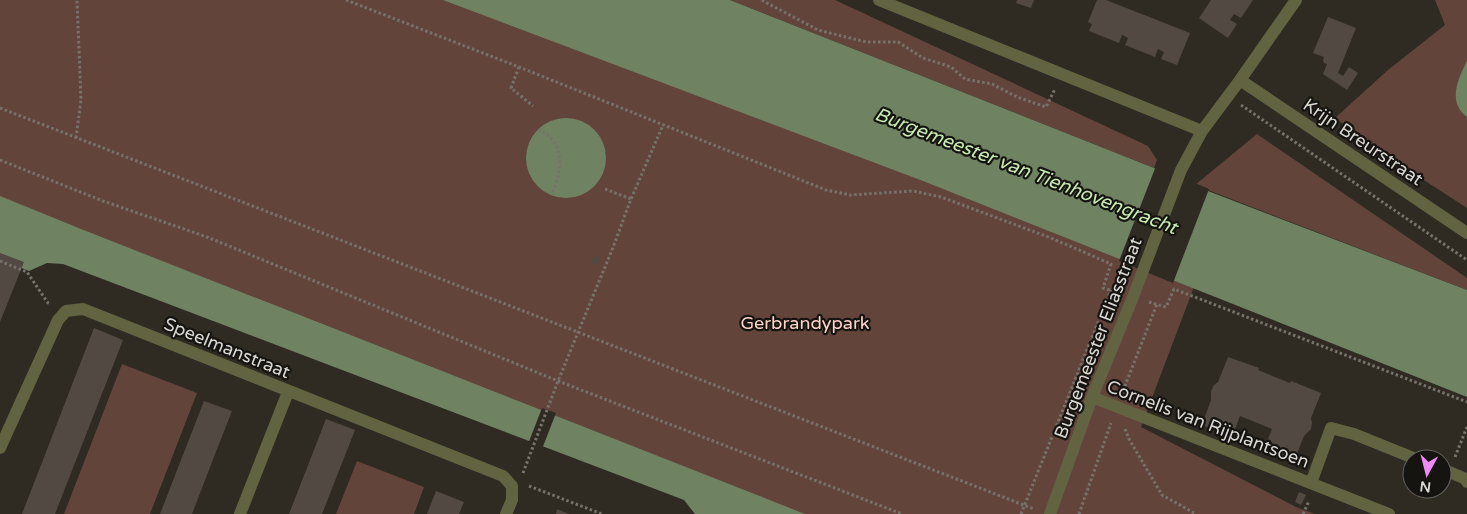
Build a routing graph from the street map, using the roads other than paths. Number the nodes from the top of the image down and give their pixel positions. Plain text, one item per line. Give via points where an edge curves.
1 (879, 0) edge
2 (1296, 0) edge
3 (1240, 80) junction
4 (1202, 131) junction
5 (1467, 233) edge
6 (288, 392) junction
7 (1092, 397) junction
8 (0, 448) edge
9 (1402, 453) edge
10 (1452, 473) edge
11 (1467, 482) edge
12 (1311, 483) junction
13 (1045, 513) edge
14 (240, 514) edge
15 (506, 514) edge
16 (1389, 514) edge

1 - 4 street
2 - 3 street, Burgemeester Eliasstraat
3 - 4 street, Burgemeester Eliasstraat
3 - 5 street, Krijn Breurstraat
4 - 7 street, Burgemeester Eliasstraat via 1181,170
6 - 8 street, Speelmanstraat via 83,309 62,316
6 - 14 street
6 - 15 street, Speelmanstraat via 503,476 512,486 512,500
7 - 12 street, Cornelis van Rijplantsoen
7 - 13 street, Burgemeester Eliasstraat
9 - 12 street, Cornelis van Rijplantsoen via 1331,428
10 - 11 street
12 - 16 street, Cornelis van Rijplantsoen

